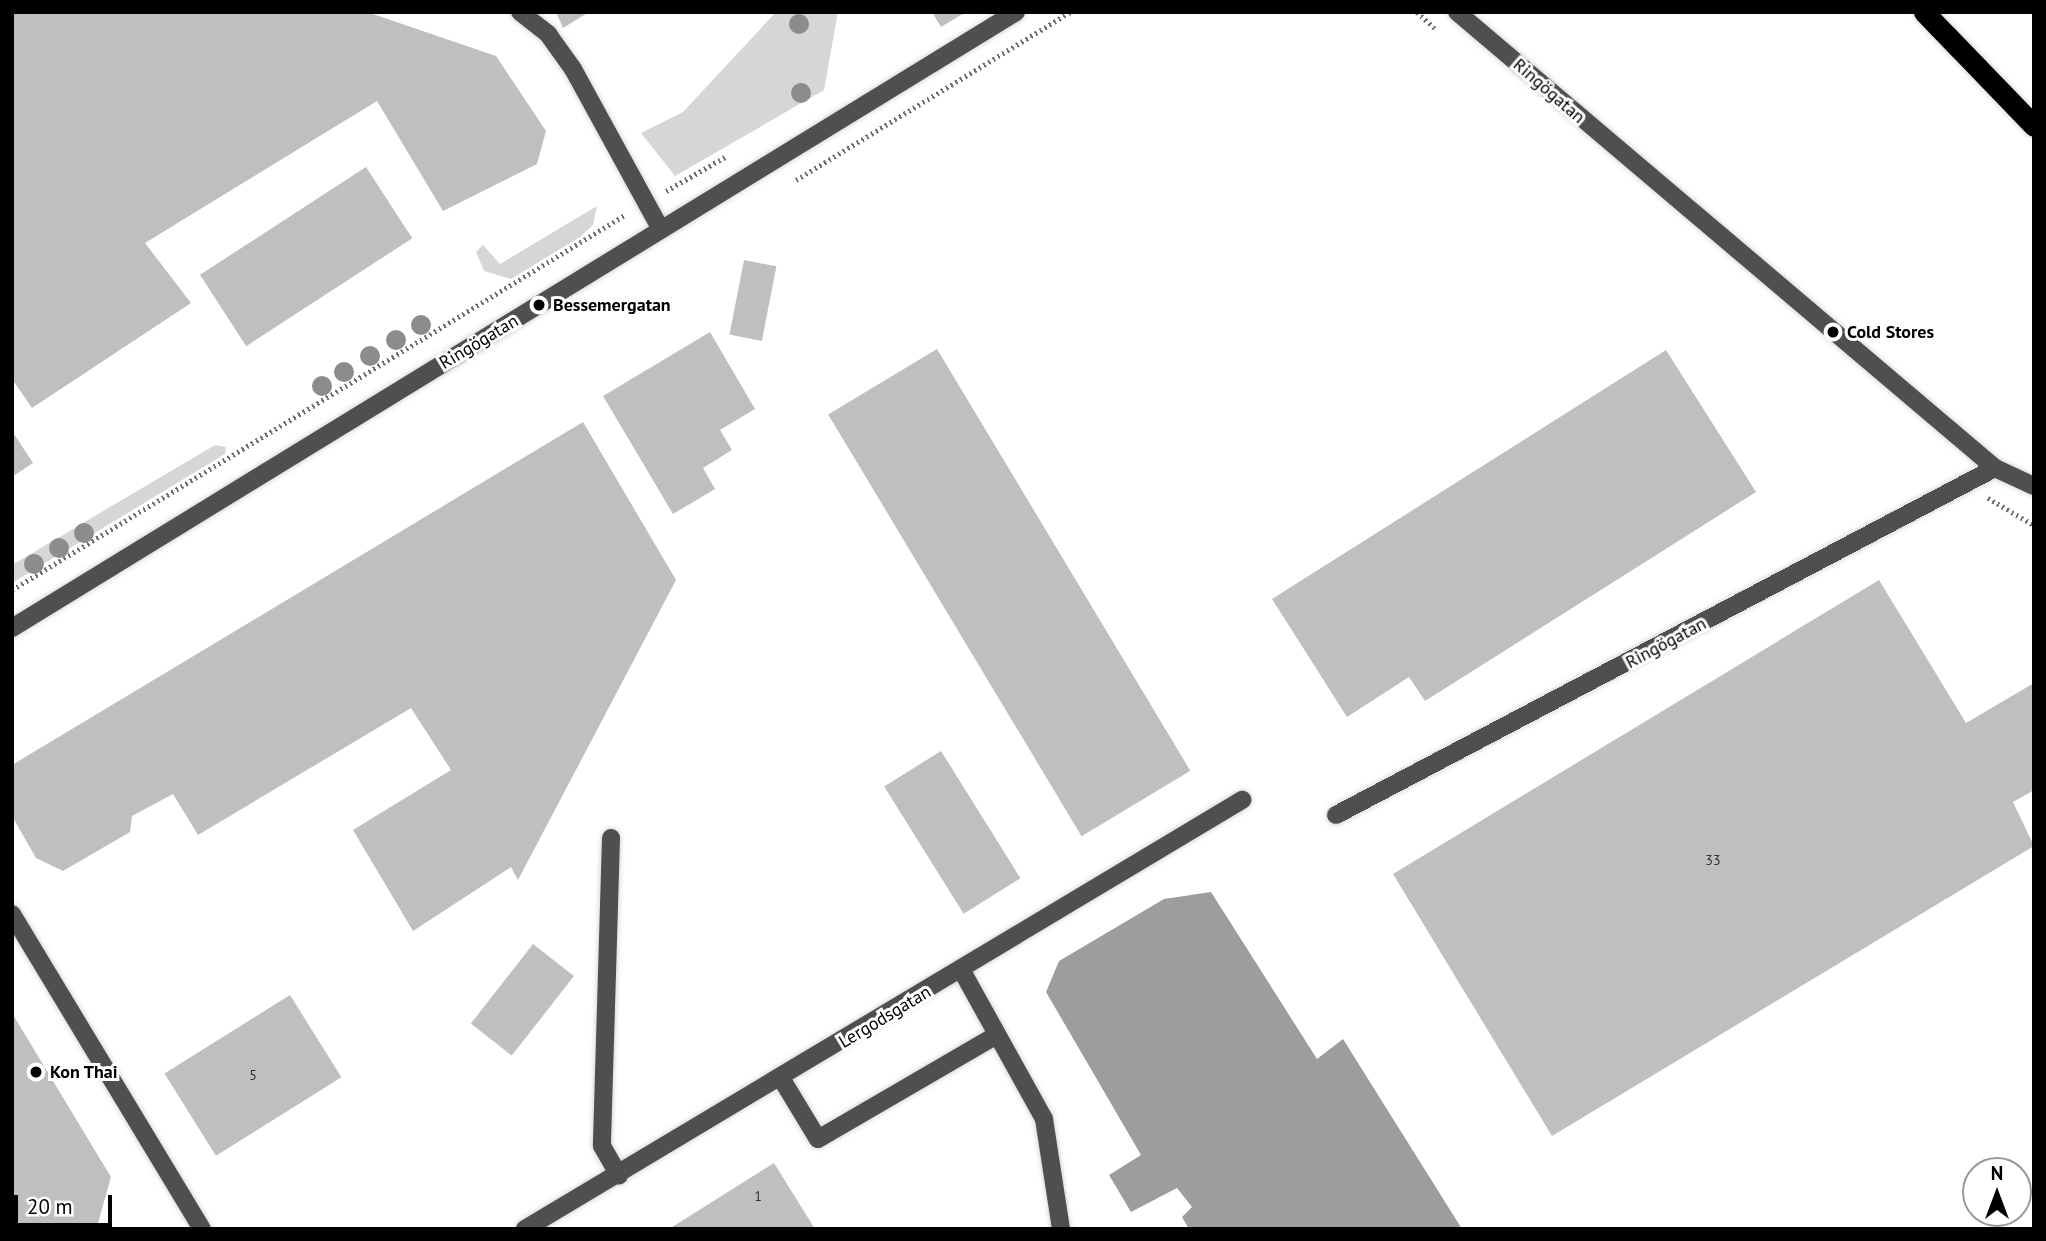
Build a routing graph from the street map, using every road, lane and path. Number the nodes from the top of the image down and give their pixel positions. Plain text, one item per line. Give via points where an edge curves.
1 (520, 12) edge
2 (1016, 12) edge
3 (1457, 12) edge
4 (1923, 12) edge
5 (2034, 126) edge
6 (728, 156) dead end
7 (645, 204) junction
8 (661, 230) junction
9 (1995, 468) junction
10 (2034, 486) edge
11 (12, 590) edge
12 (12, 628) edge
13 (1242, 800) dead end
14 (1336, 815) dead end
15 (611, 838) dead end
16 (12, 914) edge
17 (962, 971) junction
18 (997, 1035) junction
19 (781, 1078) junction
20 (619, 1175) junction
21 (202, 1229) edge
22 (525, 1229) edge
23 (1060, 1229) edge

1 - 7 street via 548,34 573,69
2 - 8 street, Ringögatan
3 - 9 street, Ringögatan
4 - 5 highway
6 - 7 path
7 - 8 street
7 - 11 path
8 - 12 street, Ringögatan
9 - 10 street, Ringögatan
9 - 14 street, Ringögatan
13 - 17 street, Lergodsgatan
15 - 20 street via 602,1146
16 - 21 street
17 - 18 street
17 - 19 street, Lergodsgatan
18 - 19 street via 818,1139
18 - 23 street via 1044,1119
19 - 20 street, Lergodsgatan
20 - 22 street, Lergodsgatan

